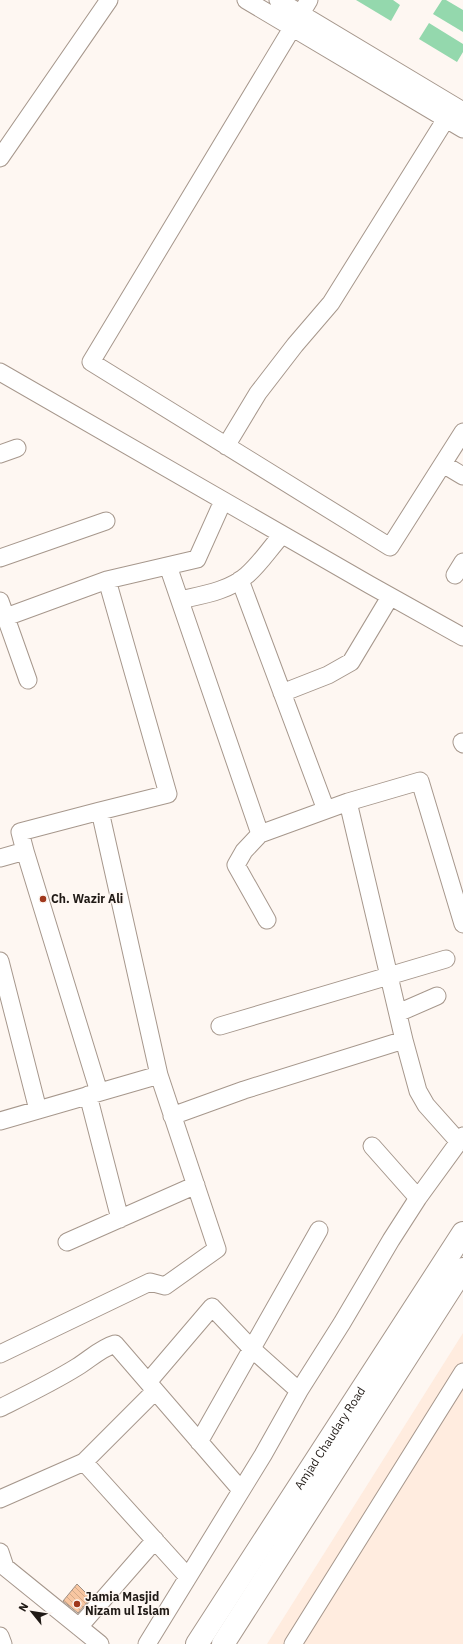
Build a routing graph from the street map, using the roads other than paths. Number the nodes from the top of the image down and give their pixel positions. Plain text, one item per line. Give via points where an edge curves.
1 (109, 0) edge
2 (246, 0) edge
3 (278, 0) edge
4 (301, 14) edge
5 (454, 112) edge
6 (463, 129) edge
7 (0, 158) edge
8 (0, 372) edge
9 (463, 432) edge
10 (226, 446) junction
11 (17, 448) dead end
12 (0, 454) edge
13 (443, 464) junction
14 (463, 476) edge
15 (223, 501) junction
16 (106, 521) dead end
17 (282, 535) junction
18 (0, 558) edge
19 (168, 566) junction
20 (107, 580) junction
21 (240, 580) junction
22 (390, 597) junction
23 (180, 600) junction
24 (0, 601) edge
25 (6, 617) junction
26 (463, 637) edge
27 (28, 680) dead end
28 (282, 694) junction
29 (348, 802) junction
30 (326, 810) junction
31 (100, 811) junction
32 (260, 834) junction
33 (25, 851) junction
34 (0, 858) edge
35 (267, 920) dead end
36 (463, 924) edge
37 (446, 960) dead end
38 (0, 962) edge
39 (389, 977) junction
40 (437, 996) dead end
41 (398, 1013) junction
42 (220, 1026) dead end
43 (404, 1040) junction
44 (159, 1075) junction
45 (94, 1094) junction
46 (38, 1110) junction
47 (172, 1116) junction
48 (0, 1121) edge
49 (461, 1139) edge
50 (372, 1146) dead end
51 (196, 1185) junction
52 (418, 1198) junction
53 (120, 1219) junction
54 (319, 1230) dead end
55 (463, 1233) edge
56 (67, 1242) dead end
57 (463, 1270) edge
58 (251, 1348) junction
59 (0, 1354) edge
60 (463, 1372) edge
61 (151, 1387) junction
62 (299, 1391) junction
63 (0, 1408) edge
64 (199, 1442) junction
65 (84, 1462) junction
66 (241, 1490) junction
67 (0, 1499) edge
68 (155, 1540) junction
69 (0, 1552) edge
70 (188, 1577) junction
71 (79, 1627) junction
72 (0, 1636) edge
73 (3, 1644) edge
74 (100, 1644) edge
75 (147, 1644) edge
76 (197, 1644) edge
77 (223, 1644) edge
78 (293, 1644) edge

1 - 7 street
2 - 4 street
3 - 4 street
4 - 5 street
4 - 10 street via 91,362
5 - 6 street
5 - 10 street via 331,303 258,393
8 - 15 street
9 - 13 street
10 - 13 street via 390,547
11 - 12 street
13 - 14 street
15 - 17 street
15 - 19 street via 197,559
16 - 18 street
17 - 21 street
17 - 22 street
19 - 20 street
19 - 23 street
20 - 25 street
20 - 31 street via 168,794
21 - 23 street via 211,593
21 - 28 street
22 - 26 street
22 - 28 street via 351,662 328,675
23 - 32 street
24 - 25 street
25 - 27 street
28 - 30 street
29 - 30 street
29 - 36 street via 420,780
29 - 39 street
30 - 32 street
31 - 33 street via 20,832
31 - 44 street
32 - 35 street via 244,851 236,865
33 - 34 street
33 - 45 street
37 - 39 street
38 - 46 street
39 - 41 street
39 - 42 street
40 - 41 street
41 - 43 street
43 - 47 street via 244,1090
43 - 49 street via 426,1106
44 - 45 street
44 - 47 street
45 - 46 street
45 - 53 street
46 - 48 street
47 - 51 street
49 - 52 street
50 - 52 street
51 - 53 street
51 - 59 street via 217,1249 165,1286 150,1282
52 - 62 street
53 - 56 street
54 - 58 street
55 - 76 main road, Amjad Chaudary Road
57 - 77 main road, Amjad Chaudary Road
58 - 61 street via 212,1306
58 - 62 street
58 - 64 street
60 - 78 street
61 - 63 street via 115,1344 107,1346 65,1373
61 - 64 street
61 - 65 street
62 - 66 street
64 - 66 street
65 - 67 street
65 - 68 street
66 - 70 street
68 - 70 street
68 - 71 street
69 - 71 street via 5,1567
70 - 75 street
71 - 74 street
72 - 73 street

